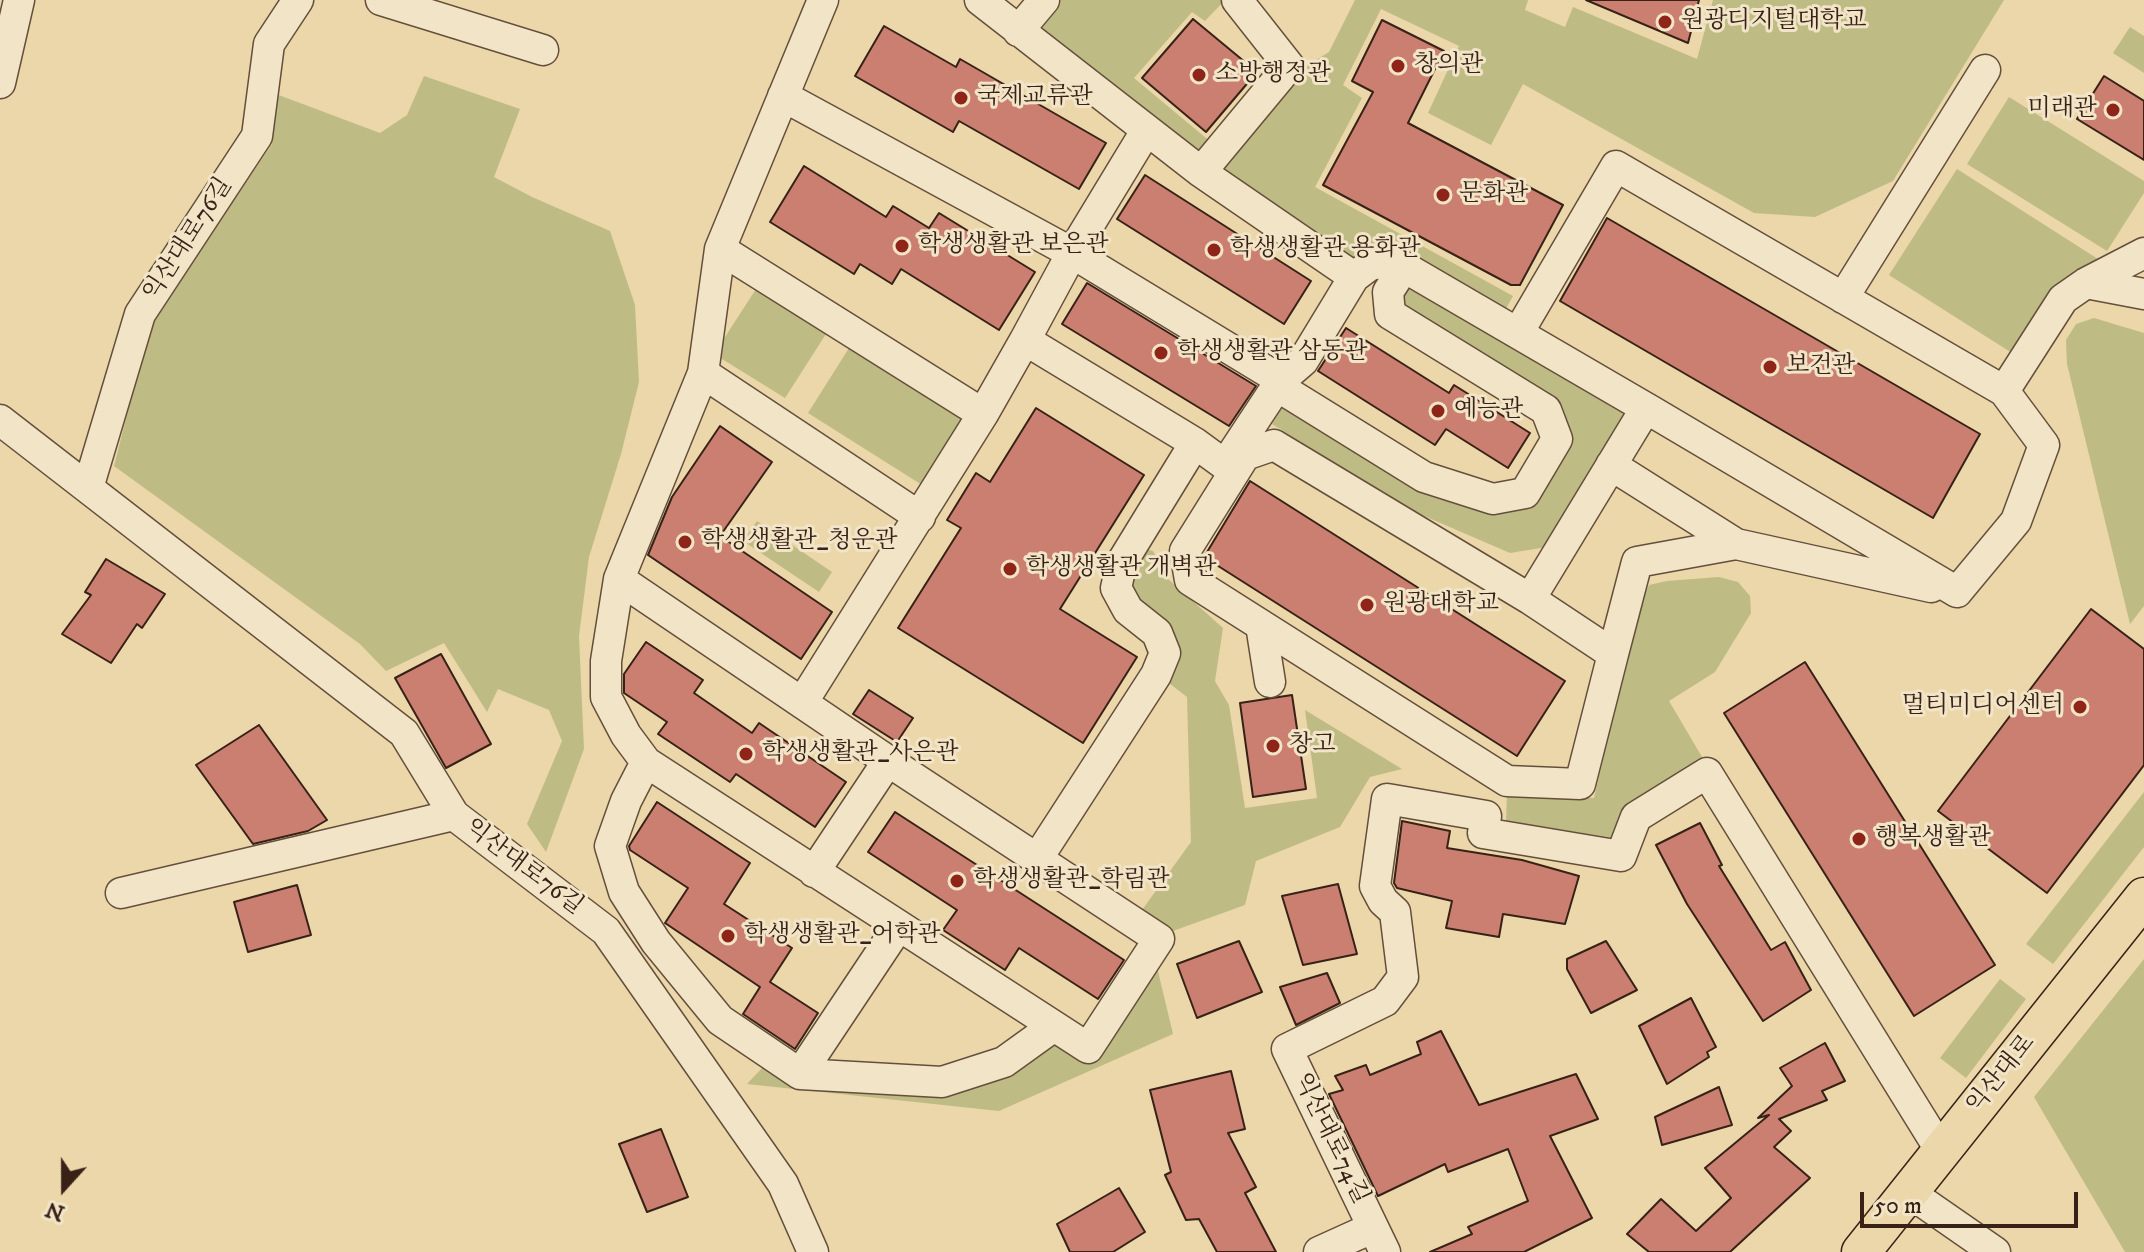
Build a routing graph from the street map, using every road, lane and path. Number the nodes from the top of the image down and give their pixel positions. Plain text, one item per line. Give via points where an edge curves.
1 (19, 0) edge
2 (298, 0) edge
3 (381, 0) edge
4 (823, 0) edge
5 (980, 0) edge
6 (1044, 0) edge
7 (1237, 0) edge
8 (1018, 31) junction
9 (543, 50) dead end
10 (1985, 70) dead end
11 (0, 83) edge
12 (783, 96) junction
13 (1146, 131) junction
14 (1201, 172) junction
15 (720, 249) junction
16 (1072, 253) junction
17 (2144, 253) edge
18 (1404, 267) junction
19 (1354, 277) junction
20 (2086, 283) junction
21 (2144, 294) edge
22 (1843, 298) junction
23 (1518, 333) junction
24 (1025, 340) junction
25 (703, 373) junction
26 (1279, 383) junction
27 (2004, 391) junction
28 (1646, 408) junction
29 (983, 414) junction
30 (0, 420) edge
31 (1195, 443) junction
32 (1611, 465) junction
33 (88, 488) junction
34 (920, 517) junction
35 (1736, 544) junction
36 (619, 579) junction
37 (1957, 592) junction
38 (1530, 599) junction
39 (1261, 625) junction
40 (1613, 654) junction
41 (1270, 682) dead end
42 (802, 703) junction
43 (888, 761) junction
44 (646, 762) junction
45 (454, 815) junction
46 (1037, 859) junction
47 (814, 872) junction
48 (121, 893) dead end
49 (2144, 897) edge
50 (898, 927) junction
51 (1054, 1026) junction
52 (800, 1074) junction
53 (1941, 1151) junction
54 (1907, 1191) junction
55 (1379, 1240) edge
56 (813, 1252) edge
57 (1319, 1252) edge
58 (1861, 1252) edge
59 (1995, 1252) edge

1 - 11 street
2 - 33 street, 익산대로76길 via 269,44 257,136 140,314
3 - 9 street
4 - 12 street
5 - 8 street
6 - 8 street
7 - 14 street via 1289,66
8 - 13 street
10 - 22 street
12 - 15 street
12 - 16 street
13 - 14 street
13 - 16 street
14 - 19 street
15 - 25 street
15 - 29 street
16 - 24 street
16 - 26 street
17 - 20 street
18 - 19 street via 1370,265
18 - 23 street
18 - 26 street via 1388,292 1390,314 1546,410 1557,439 1525,493 1493,499 1424,477
19 - 26 street via 1303,361
20 - 21 street
20 - 27 street via 2063,299
22 - 23 street via 1616,166
22 - 27 street
23 - 28 street
24 - 29 street
24 - 31 street
25 - 34 street
25 - 36 street
26 - 31 street via 1225,465
27 - 37 street via 2044,445 2016,521
28 - 32 street
28 - 37 street
29 - 34 street
30 - 33 street, 익산대로76길
31 - 46 street via 1122,562 1116,588 1128,610 1157,633 1165,653
32 - 35 street
32 - 38 street
33 - 45 street, 익산대로76길 via 404,733
34 - 42 street
35 - 37 street
35 - 40 street via 1637,562
36 - 42 street
36 - 44 street via 608,640 606,697
38 - 39 street via 1274,445 1245,455 1185,551 1190,580
38 - 40 street
39 - 40 street via 1507,781 1580,784
39 - 41 street
42 - 43 street
43 - 46 street
43 - 47 street
44 - 47 street
44 - 52 street via 610,846 624,892 656,942 720,1020
45 - 48 street
45 - 56 street, 익산대로76길 via 606,931 783,1184
46 - 51 street via 1159,939 1088,1048
47 - 50 street
49 - 53 main road, 익산대로
50 - 51 street
50 - 52 street
51 - 52 street via 1004,1062 942,1082
53 - 54 main road, 익산대로
53 - 55 street, 익산대로74길 via 1707,773 1636,817 1621,856 1483,833 1486,816 1387,799 1375,886 1395,912 1403,977 1385,1001 1287,1049
54 - 58 main road, 익산대로
54 - 59 street
55 - 57 street, 익산대로74길

